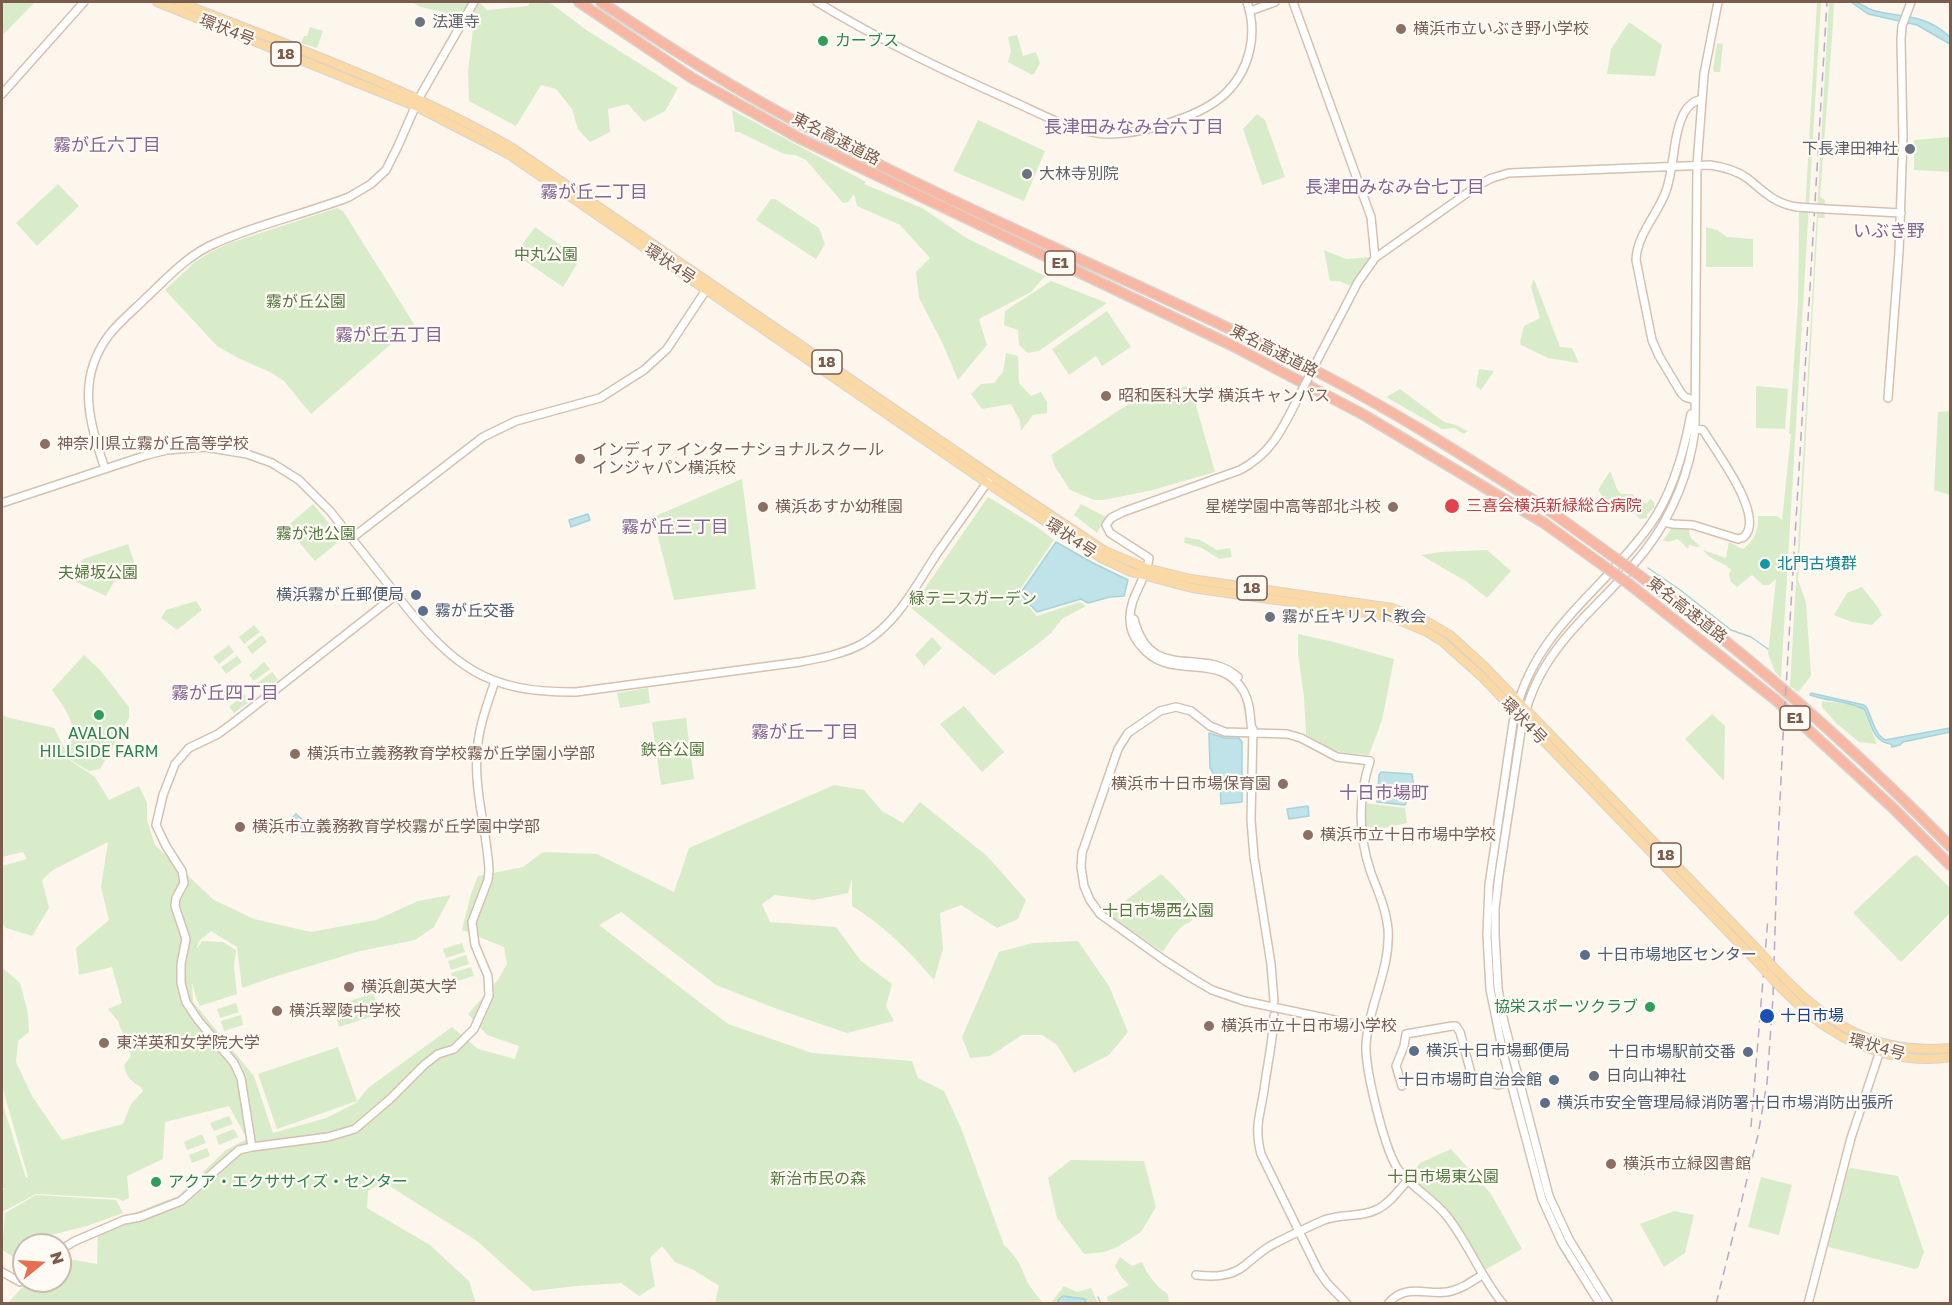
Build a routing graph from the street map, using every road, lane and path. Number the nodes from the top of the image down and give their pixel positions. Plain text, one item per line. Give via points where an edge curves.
1 (84, 2) edge
2 (157, 2) edge
3 (179, 2) edge
4 (474, 2) edge
5 (579, 2) edge
6 (601, 2) edge
7 (817, 2) edge
8 (1247, 2) edge
9 (1275, 2) edge
10 (1293, 2) edge
11 (1718, 2) edge
12 (1911, 2) edge
13 (1250, 11) junction
14 (2, 94) edge
15 (1702, 99) junction
16 (417, 102) junction
17 (1697, 165) junction
18 (1672, 167) junction
19 (1901, 213) junction
20 (1375, 258) junction
21 (709, 286) junction
22 (1888, 398) dead end
23 (1694, 400) junction
24 (1695, 429) junction
25 (105, 469) junction
26 (990, 479) junction
27 (2, 503) edge
28 (1664, 522) junction
29 (351, 538) junction
30 (1145, 572) junction
31 (396, 595) junction
32 (495, 681) junction
33 (1518, 701) junction
34 (1526, 709) junction
35 (1515, 712) junction
36 (1523, 720) junction
37 (1252, 733) junction
38 (1950, 846) edge
39 (1950, 865) edge
40 (1274, 1000) dead end
41 (1274, 1016) dead end
42 (1368, 1027) junction
43 (1880, 1042) junction
44 (1950, 1048) edge
45 (1880, 1051) junction
46 (1950, 1057) edge
47 (1510, 1081) junction
48 (1402, 1086) dead end
49 (1525, 1105) junction
50 (1517, 1107) junction
51 (252, 1147) junction
52 (1408, 1180) junction
53 (1299, 1232) junction
54 (72, 1243) edge
55 (1196, 1275) dead end
56 (1482, 1275) junction
57 (1347, 1304) edge
58 (1388, 1304) edge
59 (1503, 1304) edge
60 (1600, 1304) edge
61 (1609, 1304) edge
62 (1808, 1304) edge

1 - 14 street
2 - 16 main road, 環状4号 / 18
3 - 16 main road, 環状4号 / 18
4 - 16 street
5 - 39 highway, 東名高速道路 / E1, bridge via 692,78 770,123 1241,350 1373,421 1544,523 1629,584 1777,701
6 - 38 highway, 東名高速道路 / E1, bridge via 700,66 811,130 1301,363 1436,440 1550,512 1712,630 1892,788
7 - 13 street via 892,45 988,90 1072,127 1108,135 1154,127 1199,111 1222,97 1248,57 1252,35
8 - 13 street
9 - 13 street
10 - 20 street via 1371,217
11 - 15 street
12 - 19 street via 1902,26
15 - 17 street
15 - 18 street via 1694,101 1684,113
16 - 21 main road, 環状4号 / 18 via 508,154
16 - 25 street via 386,170 371,184 349,197 203,249 111,333 90,372 87,398
17 - 18 street
17 - 19 street, bridge via 1730,169 1776,202 1797,207
17 - 23 street
18 - 20 street via 1509,173 1492,178
18 - 23 street via 1665,194 1637,246 1636,260 1652,340 1681,393
19 - 22 street
20 - 30 street, bridge via 1358,282 1271,447 1240,470 1123,512 1108,522 1110,533 1149,558
21 - 26 main road, 環状4号 / 18
21 - 29 street via 667,349 645,370 600,398 516,421 483,437
23 - 24 street
23 - 33 street via 1682,455 1651,525 1553,634
24 - 28 street via 1688,466
24 - 28 street via 1703,430 1743,496 1750,527 1738,539 1693,525
25 - 27 street
25 - 29 street via 184,448 247,454 272,463 299,480
26 - 30 main road, 環状4号 / 18
26 - 32 street via 891,621 872,638 849,650 800,662 576,692 519,689
28 - 34 street via 1637,560 1552,653
29 - 31 street
30 - 33 main road, 環状4号 / 18 via 1406,613 1450,635
30 - 35 main road, 環状4号 / 18 via 1192,588 1372,612 1405,622 1456,652
30 - 37 street via 1132,605 1140,637 1152,651 1167,659 1217,665 1244,682 1254,709
31 - 32 street via 445,651
31 - 51 street via 233,723 189,748 170,775 158,817 156,825 182,871 184,883 175,906 186,939 181,964 186,1002 234,1063 241,1078
32 - 51 street via 481,725 477,755 489,870 472,922 472,934 488,976 489,996 474,1029 454,1049 438,1054 424,1065 355,1129 328,1137
33 - 34 main road, 環状4号 / 18
33 - 35 street
34 - 36 street
34 - 43 main road, 環状4号 / 18, bridge via 1812,1006 1854,1033
35 - 36 main road, 環状4号 / 18
35 - 47 street via 1490,874 1487,936 1492,1005
36 - 45 main road, 環状4号 / 18, bridge via 1778,985 1828,1029
36 - 49 street via 1499,875 1495,935 1502,1011
37 - 40 street via 1252,838
37 - 42 street via 1296,736 1337,758 1370,761 1360,815 1362,836 1382,900 1388,939
37 - 42 street via 1217,730 1191,711 1176,707 1160,711 1128,734 1118,749 1082,853 1086,893 1109,921 1212,990 1254,1004
41 - 53 street via 1257,1140
42 - 52 street via 1369,1074 1390,1155
43 - 44 main road, 環状4号 / 18 via 1924,1049
43 - 45 street
45 - 46 main road, 環状4号 / 18 via 1925,1058
45 - 62 street via 1851,1138
47 - 48 street via 1495,1085 1472,1077 1461,1032 1452,1026 1406,1034 1396,1066
47 - 50 street
49 - 50 street
49 - 61 street via 1556,1212
50 - 60 street via 1548,1215
51 - 54 street via 239,1150 181,1201
52 - 53 street via 1376,1210 1332,1217
52 - 56 street via 1447,1216
53 - 55 street via 1261,1251 1239,1270 1217,1277
53 - 57 street via 1318,1270
56 - 58 street via 1445,1293 1404,1291
56 - 59 street

